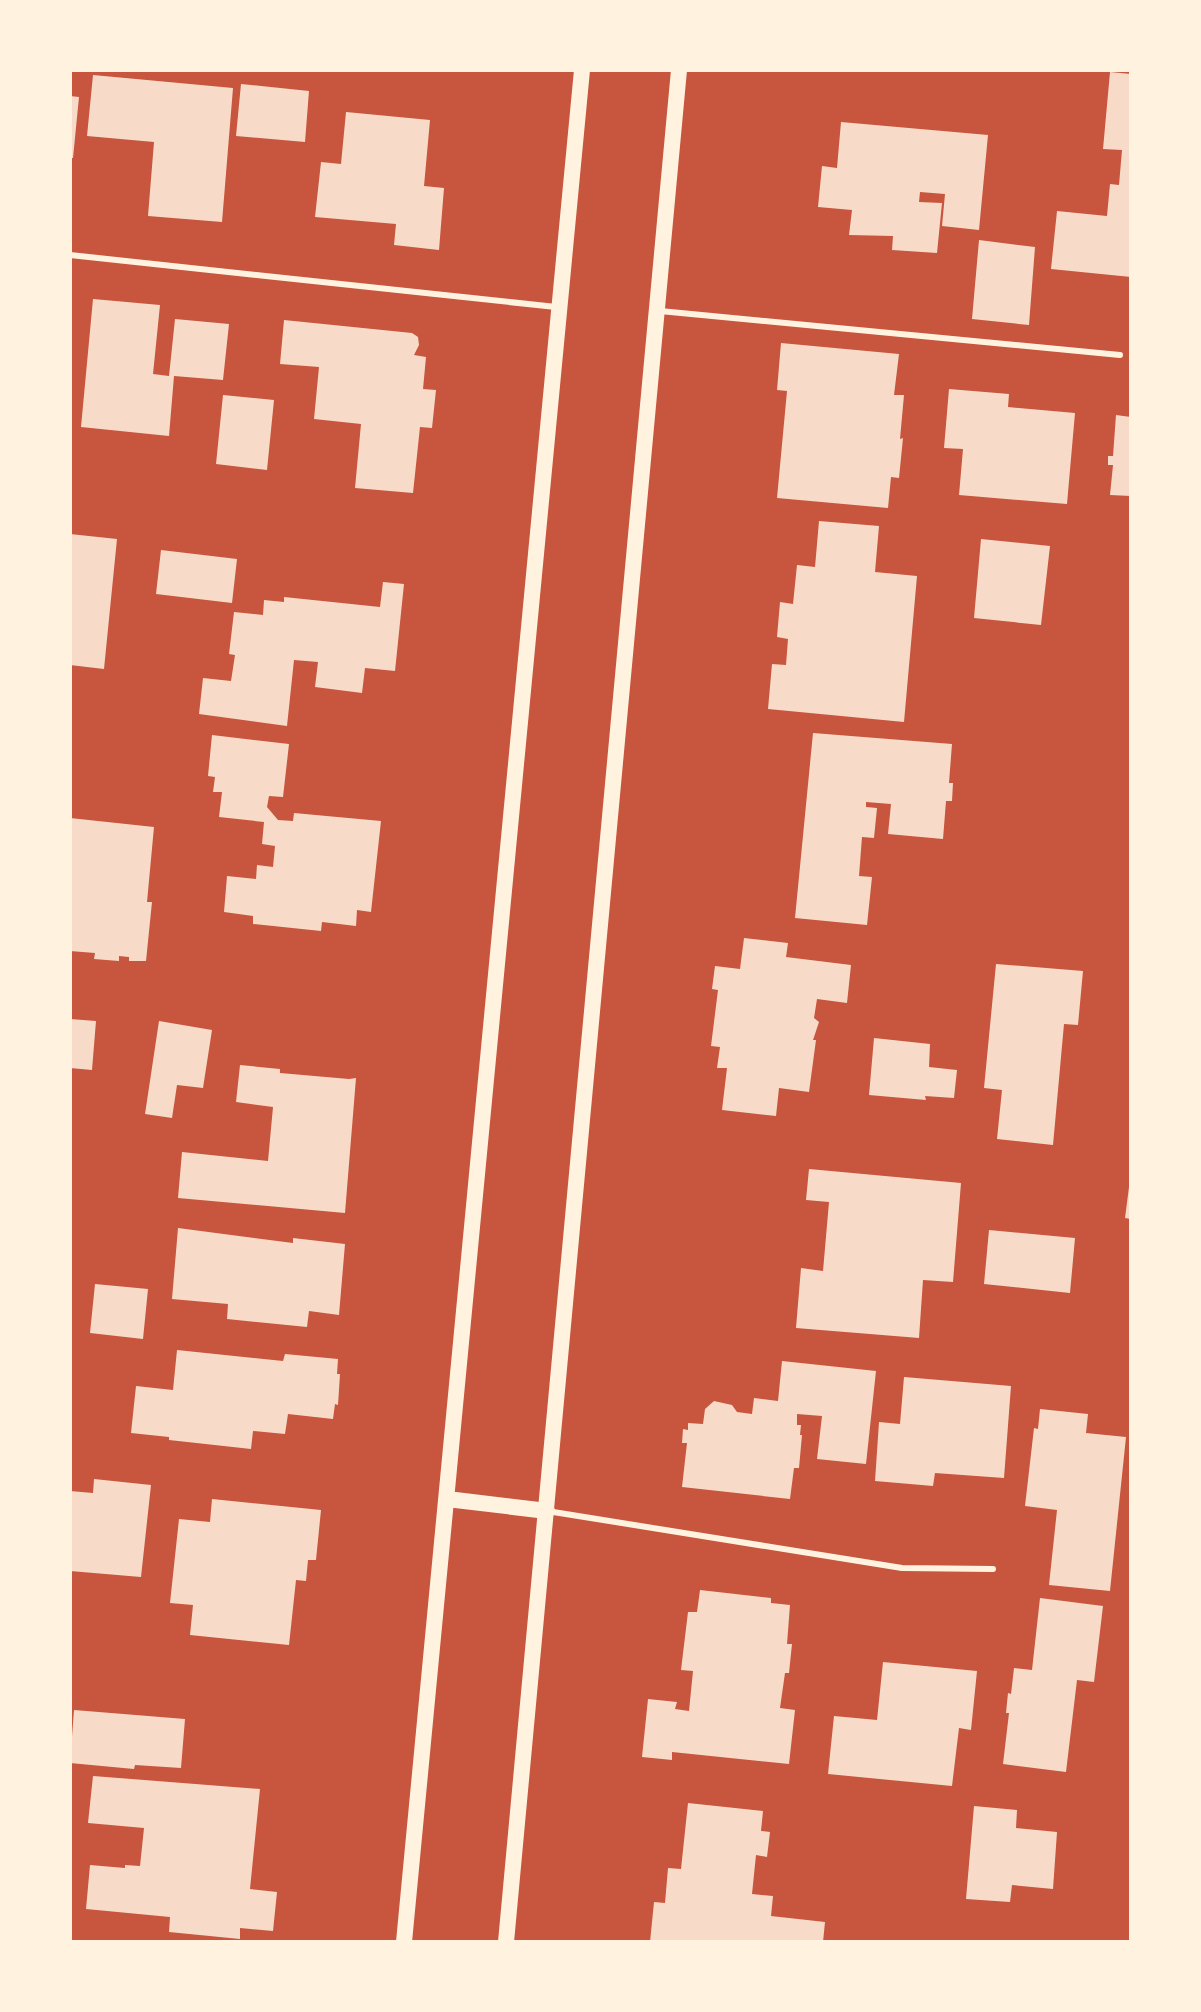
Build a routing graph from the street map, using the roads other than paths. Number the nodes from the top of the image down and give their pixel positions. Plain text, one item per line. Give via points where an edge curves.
1 (582, 70) edge
2 (679, 70) edge
3 (70, 255) edge
4 (560, 308) junction
5 (657, 311) junction
6 (1120, 355) dead end
7 (447, 1499) junction
8 (547, 1511) junction
9 (993, 1569) dead end
10 (404, 1942) edge
11 (506, 1942) edge

1 - 4 main road
2 - 5 main road
3 - 4 lane
4 - 7 main road
5 - 6 lane
5 - 8 main road
7 - 8 main road
7 - 10 main road
8 - 9 lane via 902,1568
8 - 11 main road

